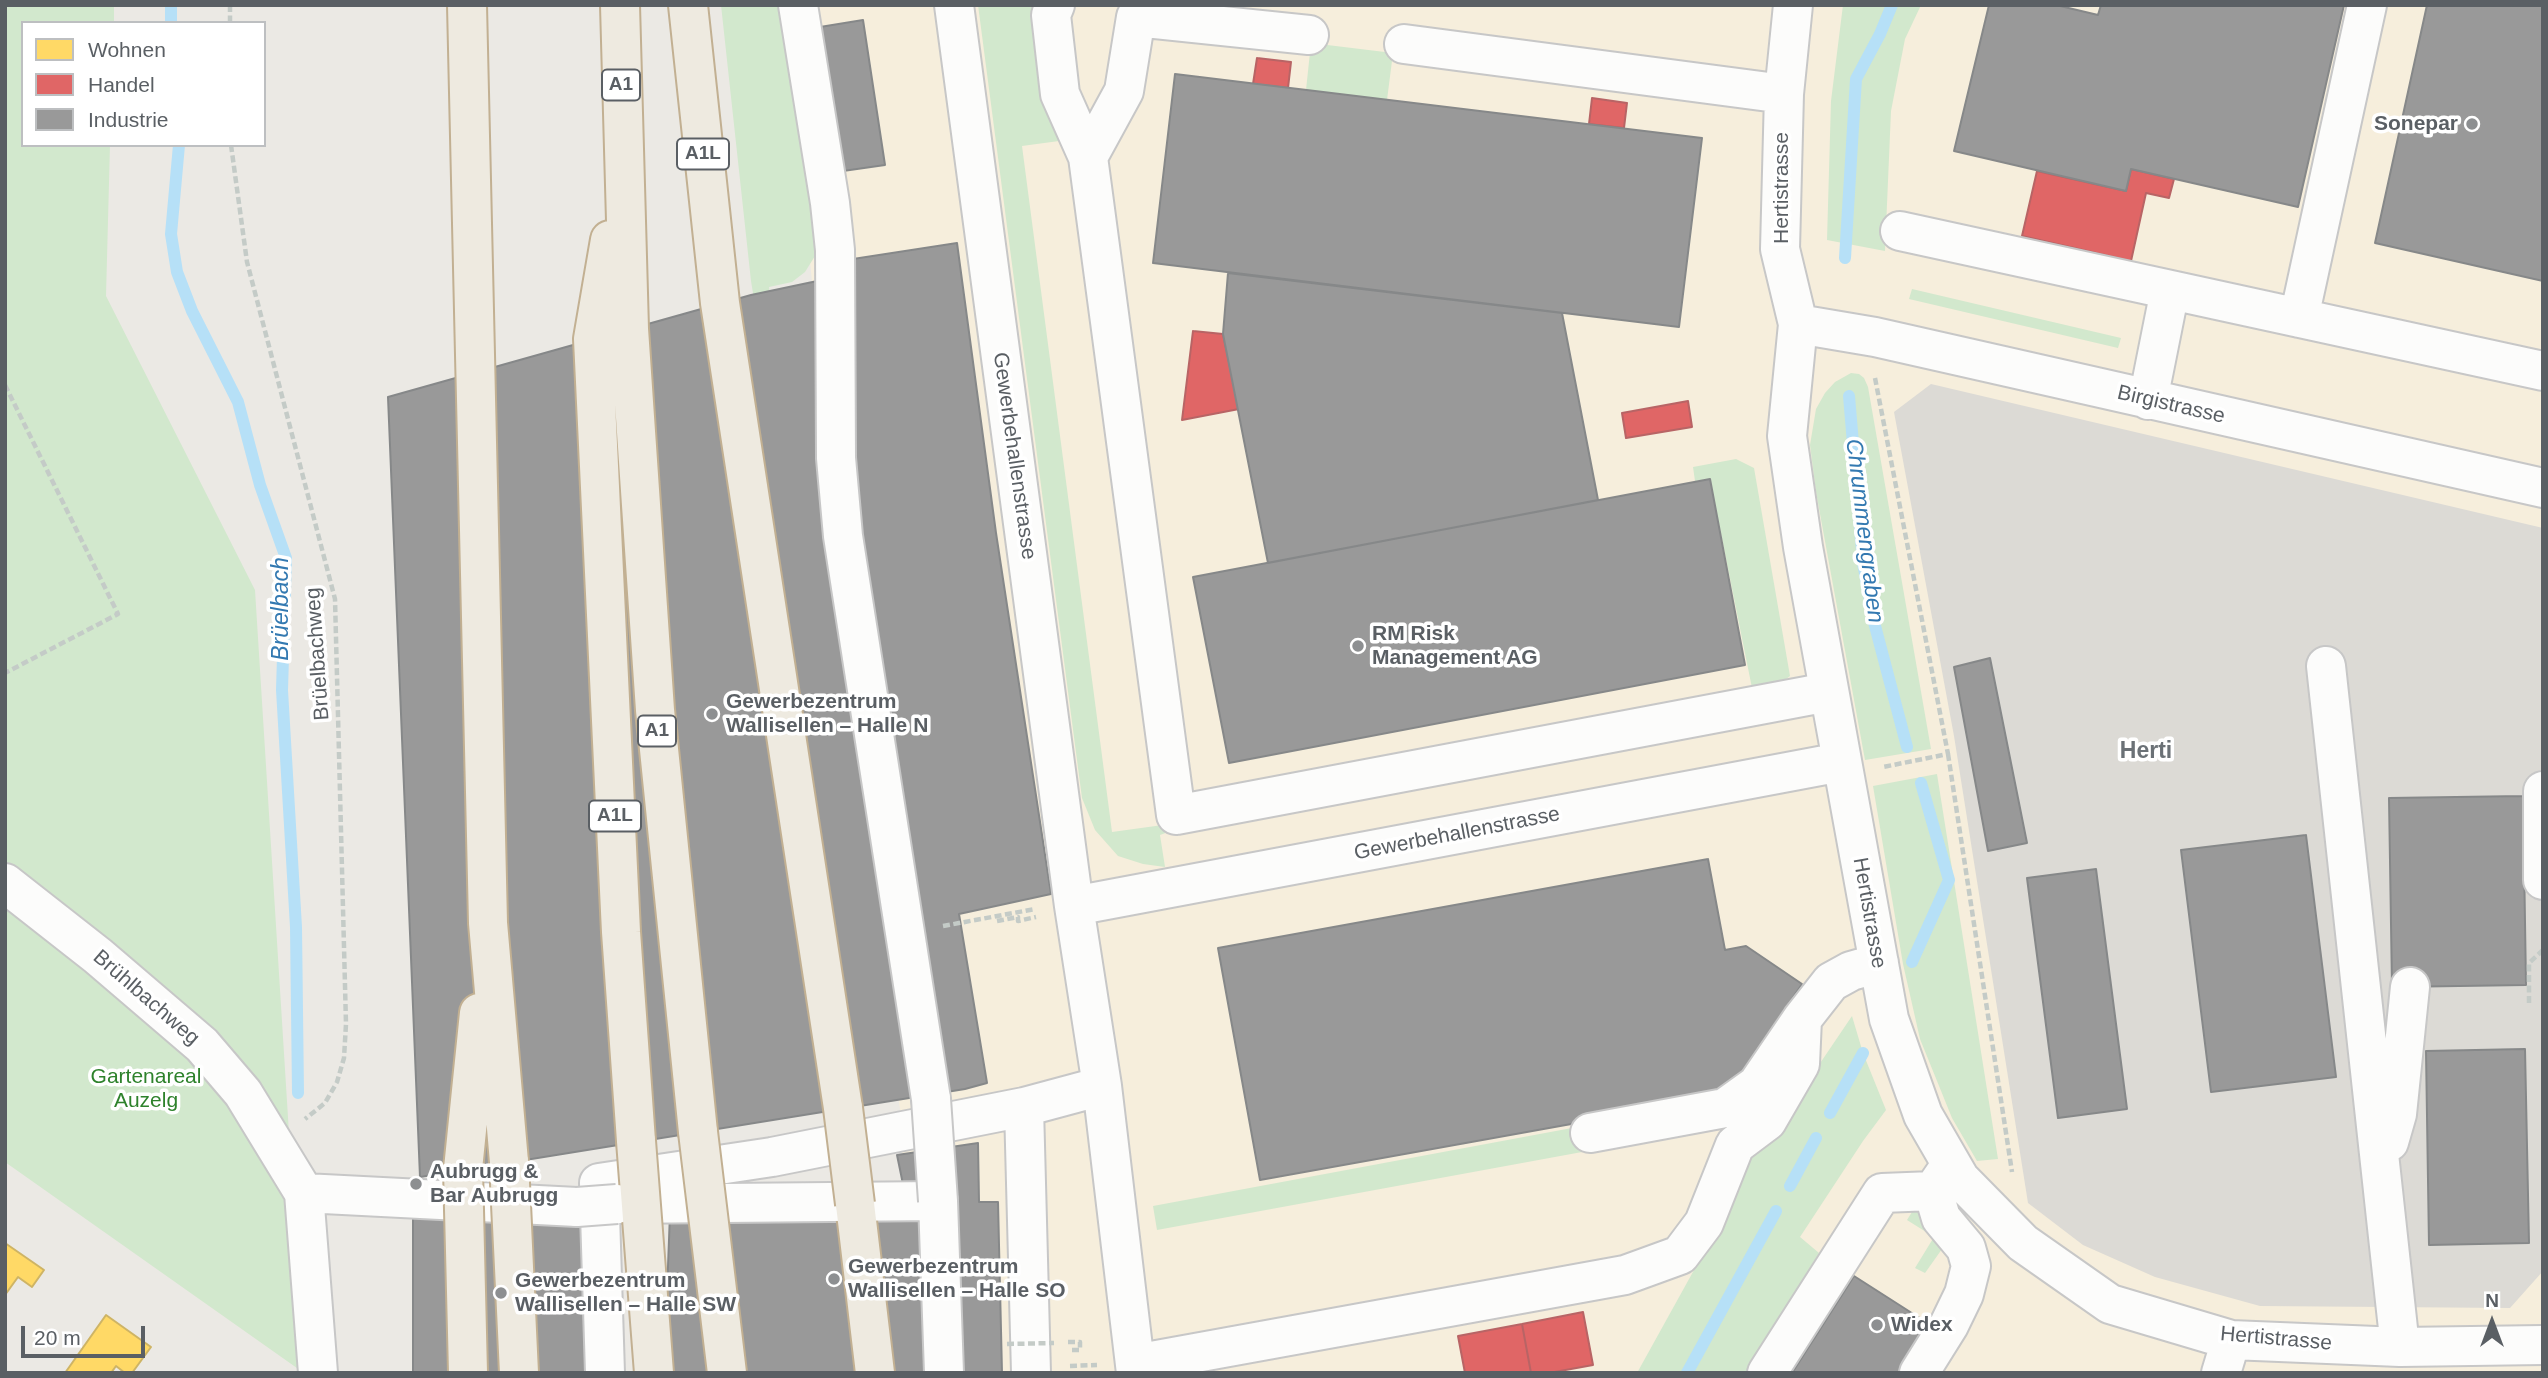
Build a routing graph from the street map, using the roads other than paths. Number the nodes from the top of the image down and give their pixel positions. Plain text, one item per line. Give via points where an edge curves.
1 (467, 5) edge
2 (620, 5) edge
3 (688, 5) edge
4 (798, 5) edge
5 (954, 5) edge
6 (1055, 5) edge
7 (1793, 5) edge
8 (2367, 5) edge
9 (1309, 35) dead end
10 (1404, 44) dead end
11 (1784, 94) junction
12 (1088, 158) junction
13 (623, 164) junction
14 (1900, 231) dead end
15 (2170, 290) junction
16 (2299, 318) junction
17 (1798, 324) junction
18 (2543, 371) edge
19 (2148, 400) junction
20 (2543, 488) edge
21 (2326, 666) dead end
22 (1828, 692) junction
23 (1856, 766) junction
24 (2543, 791) edge
25 (2543, 880) edge
26 (5, 883) edge
27 (1074, 906) junction
28 (488, 923) junction
29 (1879, 963) junction
30 (2410, 987) dead end
31 (1801, 1019) junction
32 (1102, 1086) junction
33 (1024, 1107) junction
34 (1590, 1133) dead end
35 (2381, 1170) junction
36 (1942, 1177) junction
37 (304, 1193) junction
38 (938, 1201) junction
39 (2543, 1345) edge
40 (2400, 1347) junction
41 (2226, 1356) edge
42 (1031, 1357) edge
43 (1135, 1368) edge
44 (318, 1373) edge
45 (468, 1373) edge
46 (519, 1373) edge
47 (605, 1373) edge
48 (654, 1373) edge
49 (727, 1373) edge
50 (875, 1373) edge
51 (944, 1373) edge
52 (1767, 1373) edge
53 (1919, 1373) edge

1 - 28 highway
2 - 13 highway, A1
3 - 50 highway, A1L, bridge via 720,303 843,1108
4 - 38 street, bridge via 835,250 836,458 843,536 931,1099
5 - 27 street, Gewerbehallenstrasse
6 - 12 street via 1051,15 1060,94
7 - 11 street, Hertistrasse
8 - 16 street
9 - 12 street via 1136,17 1124,91
10 - 11 street
11 - 17 street, Hertistrasse via 1780,249
12 - 22 street via 1176,815
13 - 48 highway, A1L, bridge via 593,339 621,932
13 - 49 highway, A1, bridge via 629,329 660,765
14 - 15 street
15 - 16 street
15 - 19 street
16 - 18 street
17 - 19 street, Birgistrasse via 1875,337
17 - 22 street, Hertistrasse via 1787,436
19 - 20 street, Birgistrasse
21 - 35 street
22 - 23 street, Hertistrasse
23 - 27 street, Gewerbehallenstrasse
23 - 29 street, Hertistrasse
24 - 25 street
26 - 37 street, Brühlbachweg via 202,1045 243,1093
27 - 32 street, Gewerbehallenstrasse
28 - 45 highway, bridge via 463,1169
28 - 46 highway, bridge via 509,1162
29 - 31 street via 1831,982
29 - 36 street, Hertistrasse via 1889,1019
30 - 35 street via 2397,1114
31 - 34 street via 1757,1085 1725,1108
31 - 43 street via 1800,1064 1767,1121 1735,1146 1704,1223 1681,1255 1625,1275
32 - 33 street
32 - 43 street, Gewerbehallenstrasse
33 - 42 street
33 - 47 street via 772,1157 599,1183
35 - 40 street
36 - 41 street, Hertistrasse via 1960,1179 2023,1243 2110,1304
36 - 52 street via 1882,1193
36 - 53 street via 1941,1218 1966,1248 1971,1266 1949,1325
37 - 38 street, bridge via 576,1207
37 - 44 street, Brühlbachweg
38 - 51 street
39 - 40 street, Hertistrasse
40 - 41 street, Hertistrasse

